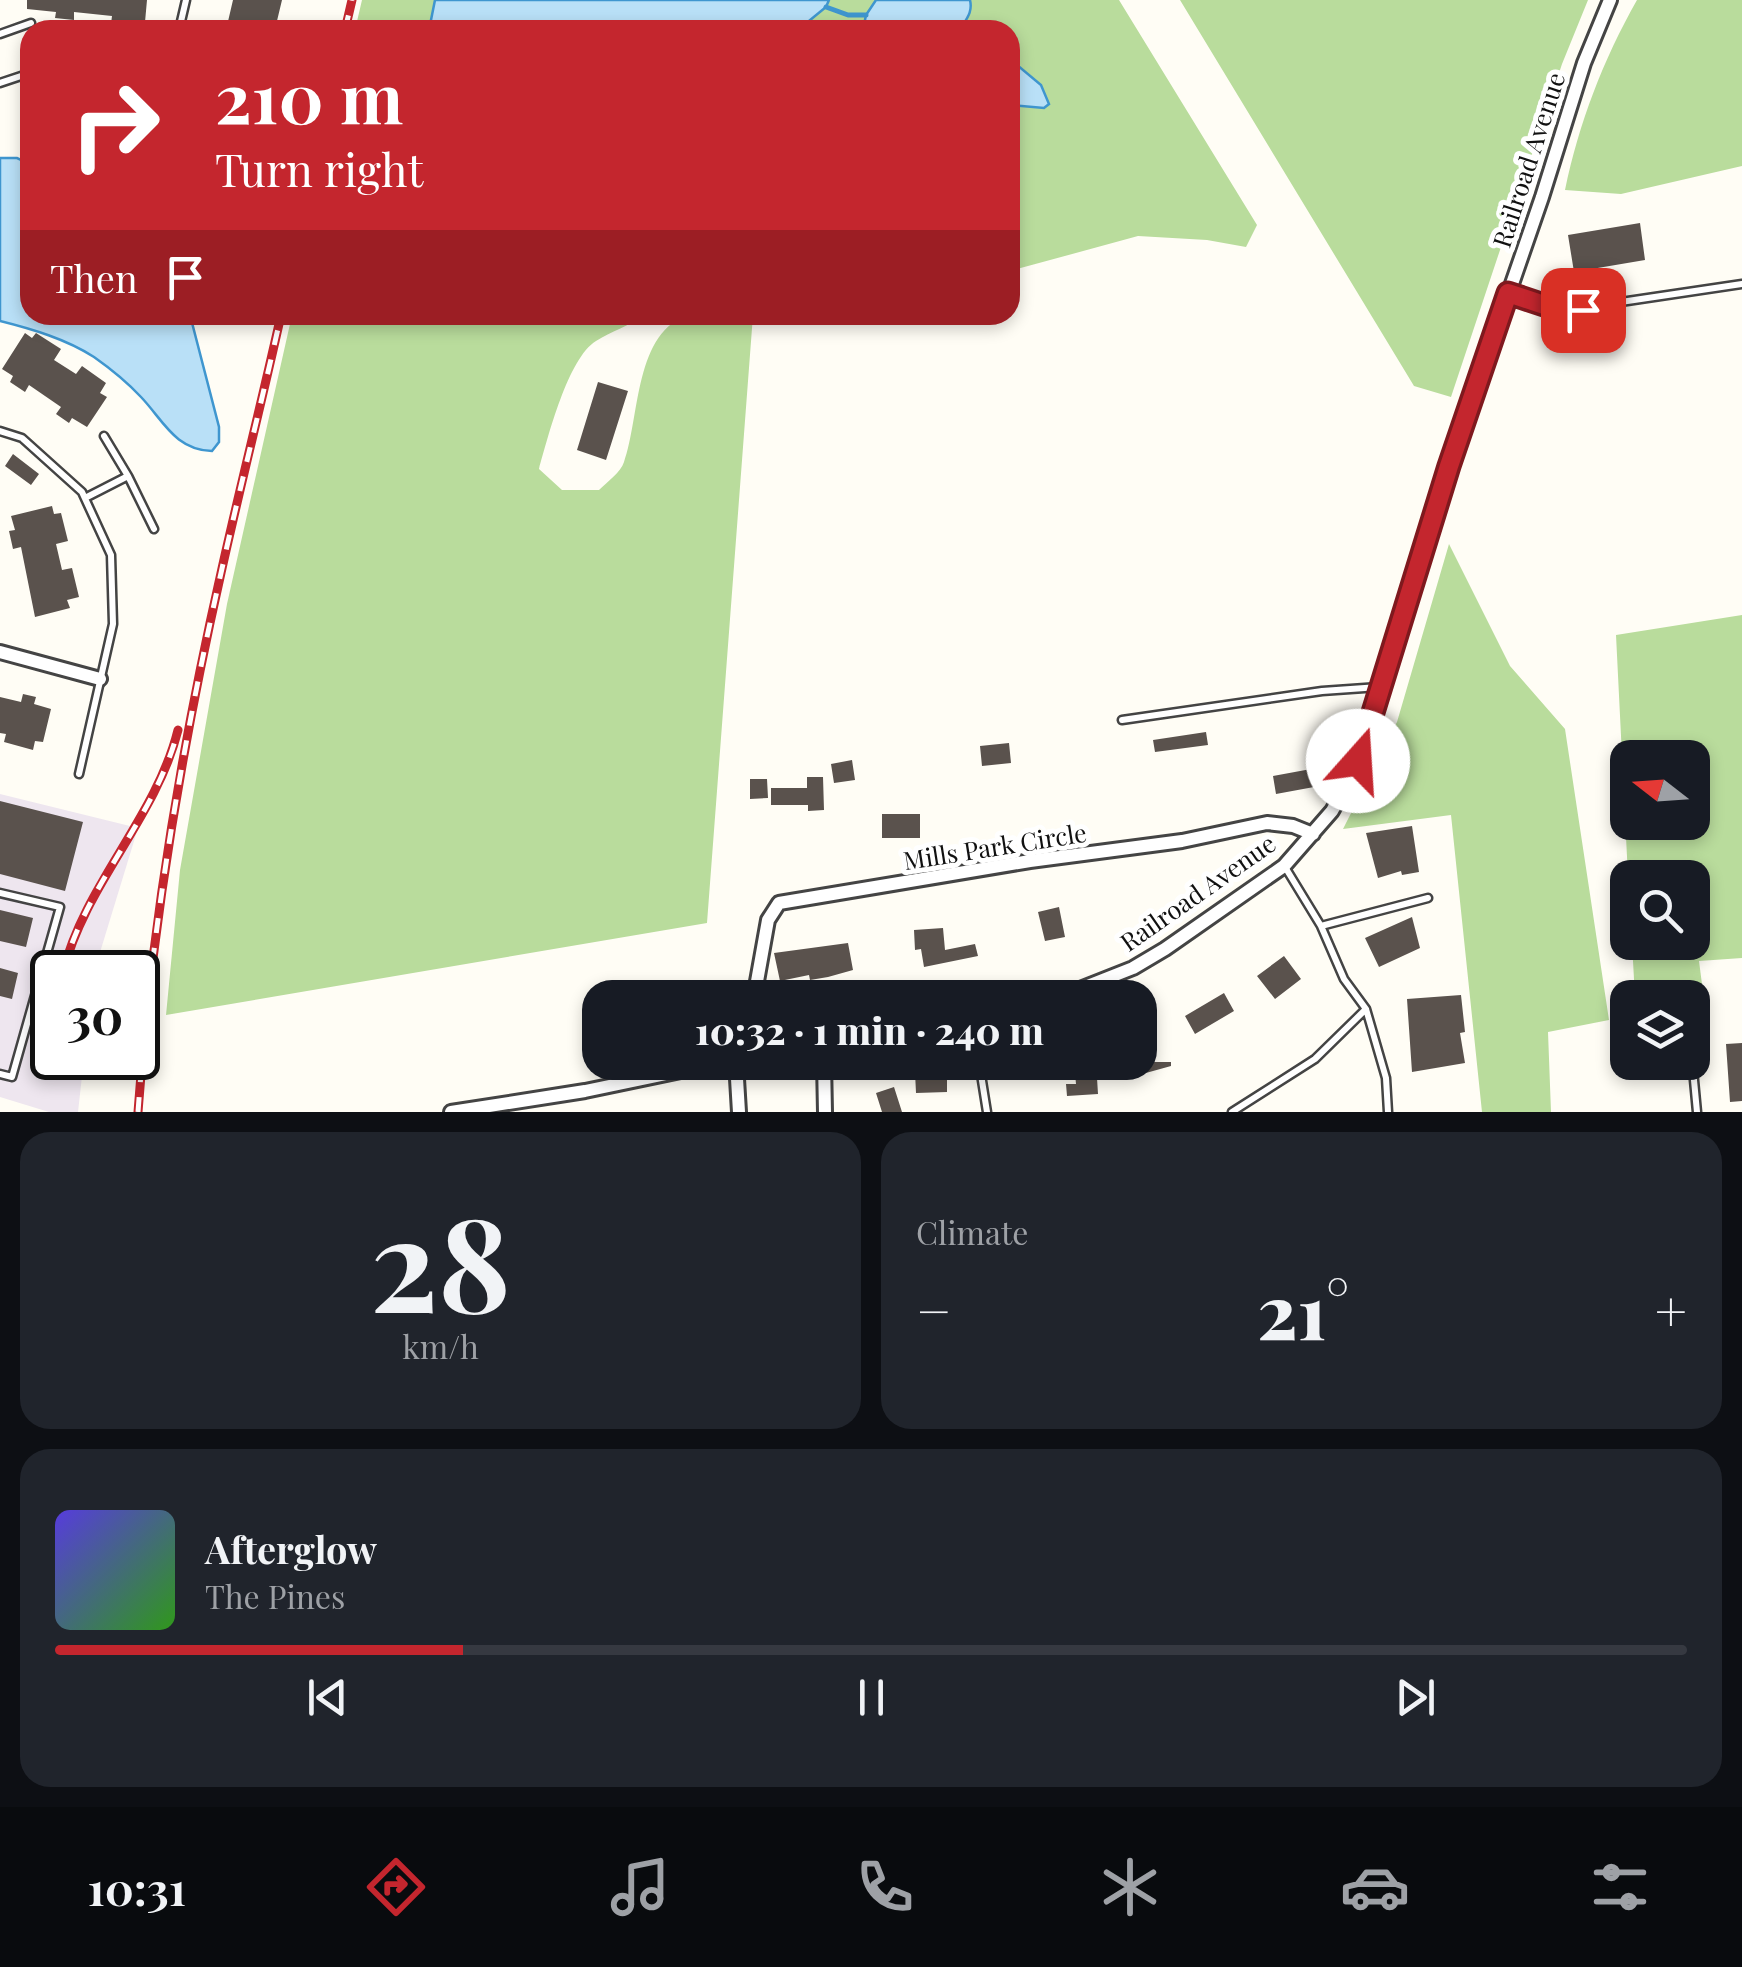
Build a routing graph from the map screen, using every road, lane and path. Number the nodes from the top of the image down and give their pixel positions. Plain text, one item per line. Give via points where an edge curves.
1 (1610, 0) edge
2 (1742, 284) edge
3 (1508, 293) junction
4 (0, 431) edge
5 (104, 436) dead end
6 (128, 476) junction
7 (85, 498) junction
8 (154, 528) dead end
9 (0, 652) edge
10 (100, 678) junction
11 (1380, 687) junction
12 (1122, 720) dead end
13 (79, 774) dead end
14 (1313, 834) junction
15 (1284, 866) junction
16 (0, 893) edge
17 (1428, 898) dead end
18 (1320, 926) junction
19 (757, 980) edge
20 (1103, 980) edge
21 (1366, 1010) junction
22 (0, 1074) edge
23 (638, 1080) edge
24 (737, 1080) edge
25 (824, 1080) edge
26 (982, 1080) edge
27 (1694, 1080) edge
28 (451, 1112) edge
29 (739, 1112) edge
30 (825, 1112) edge
31 (987, 1112) edge
32 (1232, 1112) edge
33 (1388, 1112) edge
34 (1698, 1112) edge

1 - 3 street, Railroad Avenue
2 - 3 lane via 1567,310
3 - 11 street, Railroad Avenue
4 - 7 lane via 22,438
5 - 6 lane
6 - 7 lane
6 - 8 lane
7 - 10 lane via 111,555 113,624
9 - 10 street
10 - 13 lane
11 - 12 lane
11 - 14 street, Railroad Avenue via 1351,776
14 - 15 street, Railroad Avenue
14 - 19 street, Mills Park Circle via 1268,823 780,904 768,920
15 - 18 lane
15 - 20 street, Railroad Avenue via 1165,949
16 - 22 lane via 60,907 12,1078
17 - 18 lane
18 - 21 lane
21 - 32 lane via 1315,1059
21 - 33 lane via 1386,1078
23 - 28 street
24 - 29 street
25 - 30 street
26 - 31 lane
27 - 34 lane

